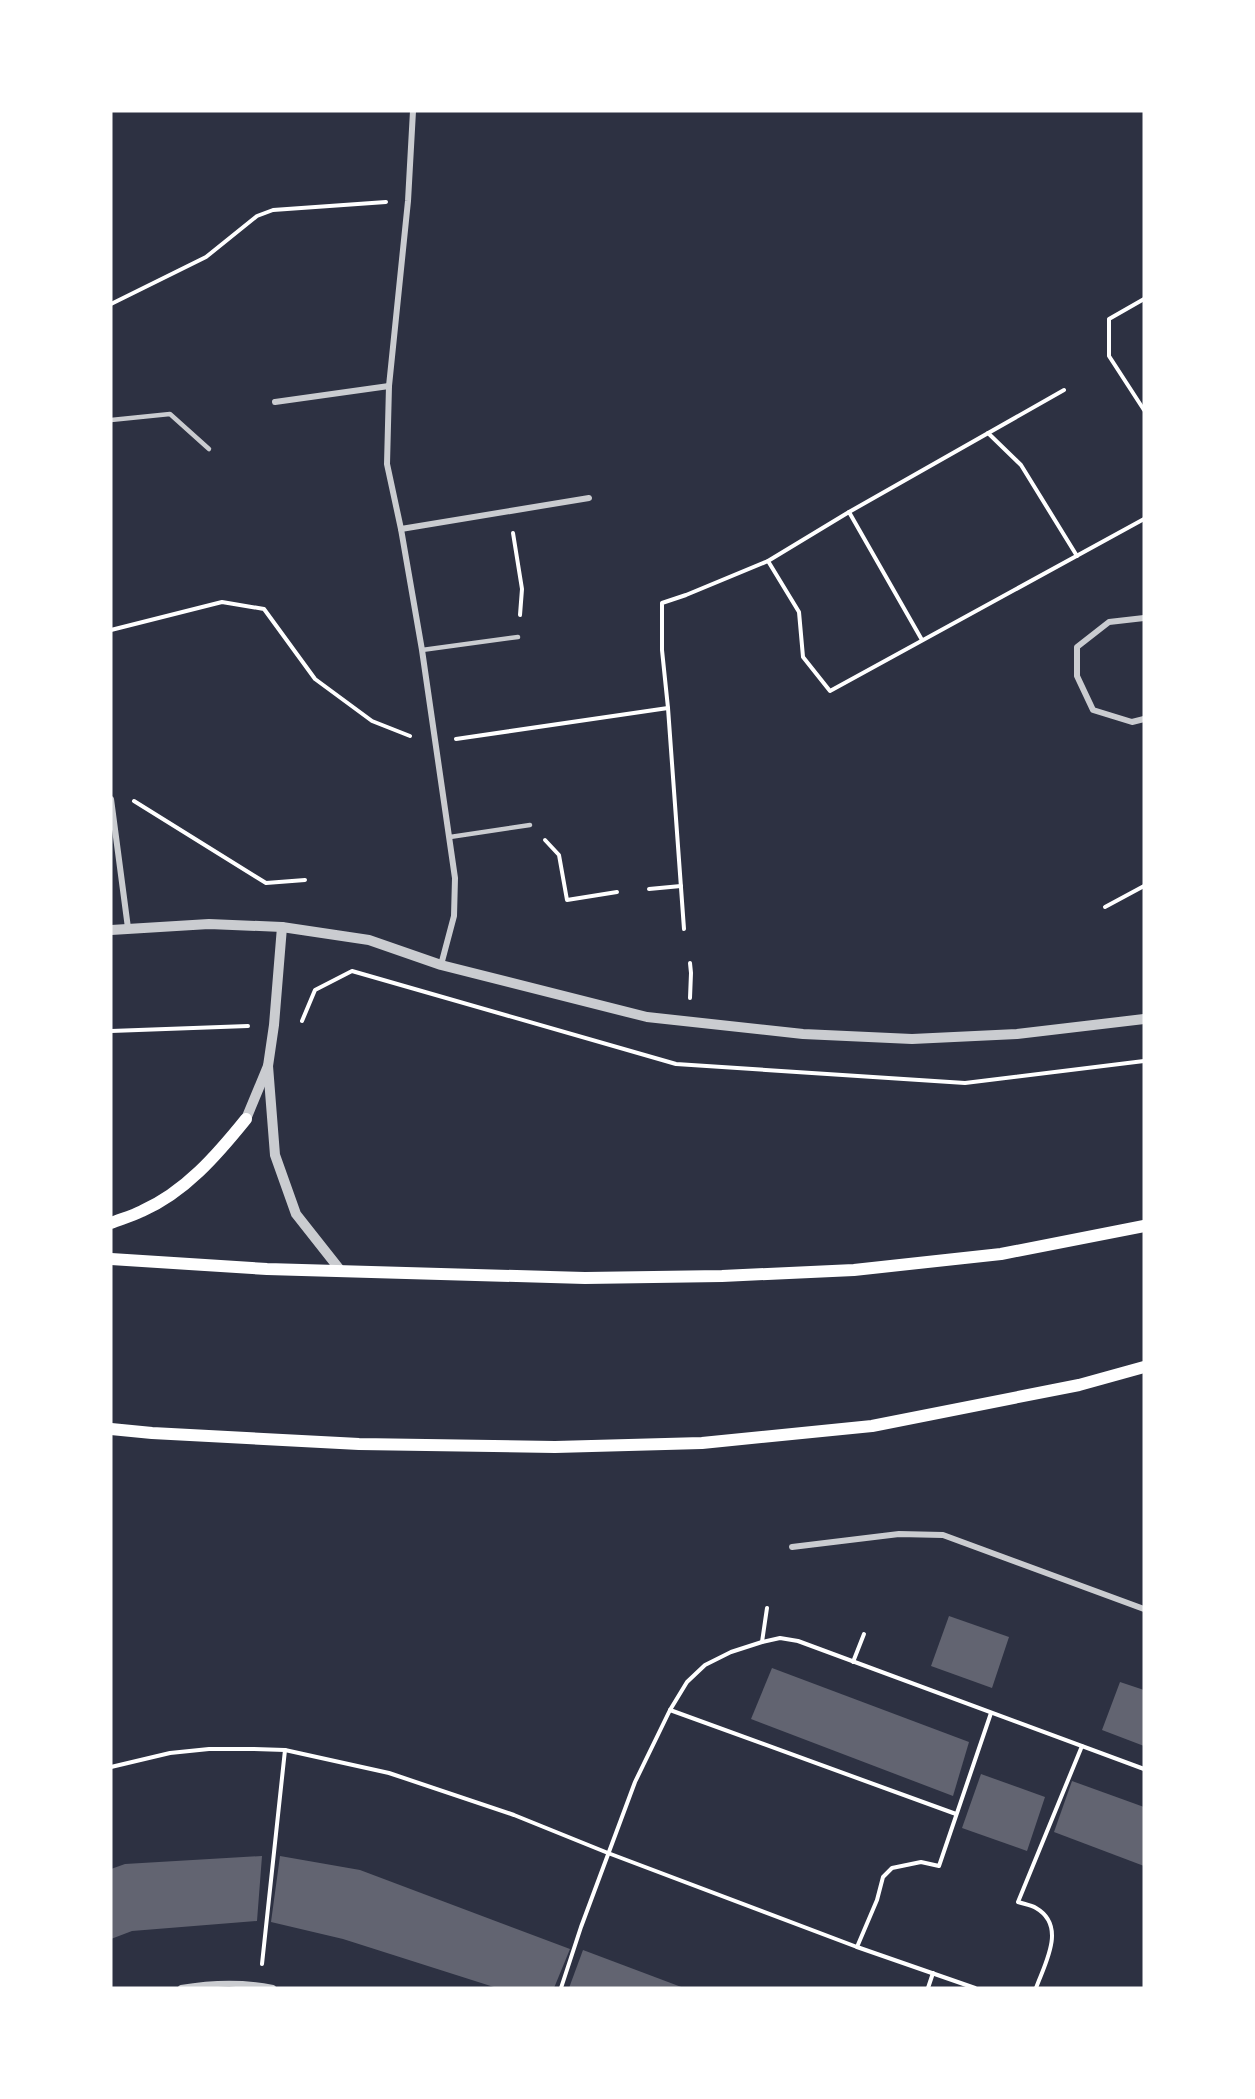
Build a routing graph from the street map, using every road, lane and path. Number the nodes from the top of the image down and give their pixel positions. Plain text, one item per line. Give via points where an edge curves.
1 (413, 111) edge
2 (408, 201) junction
3 (1144, 299) edge
4 (111, 304) edge
5 (389, 386) junction
6 (1064, 390) dead end
7 (275, 402) dead end
8 (1144, 410) edge
9 (111, 420) edge
10 (988, 434) junction
11 (209, 449) dead end
12 (589, 498) dead end
13 (509, 512) junction
14 (849, 512) junction
15 (1144, 519) edge
16 (401, 529) junction
17 (1077, 556) junction
18 (768, 561) junction
19 (1144, 618) edge
20 (111, 630) edge
21 (518, 637) joint
22 (922, 640) junction
23 (422, 650) junction
24 (668, 708) junction
25 (1144, 719) edge
26 (434, 742) junction
27 (111, 799) edge
28 (113, 806) junction
29 (530, 825) joint
30 (450, 837) junction
31 (305, 880) dead end
32 (681, 886) junction
33 (1144, 886) edge
34 (649, 889) dead end
35 (616, 892) dead end
36 (1105, 907) dead end
37 (282, 927) junction
38 (128, 928) junction
39 (684, 929) dead end
40 (111, 930) edge
41 (690, 963) dead end
42 (441, 965) junction
43 (691, 973) dead end
44 (1144, 1019) edge
45 (274, 1025) junction
46 (111, 1031) edge
47 (268, 1066) junction
48 (246, 1119) joint
49 (111, 1223) edge
50 (1144, 1226) edge
51 (111, 1259) edge
52 (341, 1271) junction
53 (1144, 1367) edge
54 (111, 1429) edge
55 (792, 1547) dead end
56 (767, 1608) dead end
57 (1144, 1609) edge
58 (864, 1634) dead end
59 (762, 1642) junction
60 (853, 1662) junction
61 (670, 1710) junction
62 (991, 1713) junction
63 (1082, 1746) junction
64 (285, 1750) junction
65 (111, 1767) edge
66 (1144, 1769) edge
67 (956, 1814) junction
68 (608, 1853) junction
69 (858, 1947) junction
70 (933, 1973) junction
71 (260, 1985) junction
72 (181, 1988) edge
73 (273, 1988) edge
74 (561, 1988) edge
75 (928, 1988) edge
76 (975, 1988) edge
77 (1036, 1988) edge

1 - 2 street
2 - 4 path via 273,210 257,216 206,257
2 - 5 street
3 - 8 path via 1109,319 1109,356
5 - 7 street
5 - 16 street via 387,464
6 - 10 path
9 - 11 lane via 170,414
10 - 14 path
10 - 17 path via 1021,465
12 - 13 street
13 - 16 street
13 - 21 path via 522,589
14 - 18 path
14 - 22 path
15 - 17 path
16 - 23 street
17 - 22 path
18 - 22 path via 799,612 802,657 831,691
18 - 24 path via 662,603
19 - 25 street via 1109,622 1077,647 1077,676 1093,710 1132,722
20 - 26 path via 222,602 264,609 315,678 372,721
21 - 23 lane
23 - 26 street
24 - 26 path
24 - 32 path
26 - 30 street
27 - 28 street
28 - 31 path via 134,801 266,883
28 - 38 street
29 - 30 lane
29 - 35 path via 559,855 567,900
30 - 42 street via 454,916
32 - 34 path
32 - 39 path
33 - 36 path
37 - 38 street via 209,924
37 - 42 street via 369,940
37 - 45 street
38 - 40 street
41 - 43 path
42 - 44 street via 647,1017 803,1034 912,1039 1017,1034
45 - 46 path
45 - 47 street
47 - 48 street
47 - 52 street via 275,1155 296,1214
48 - 49 main road via 205,1167 174,1192 143,1211
50 - 52 main road via 1000,1254 854,1270 585,1278
51 - 52 main road
53 - 54 main road via 1079,1385 872,1426 702,1443 555,1448 359,1444
55 - 57 street via 899,1534 943,1534
56 - 59 path
58 - 60 path
59 - 60 path via 780,1638 798,1641
59 - 61 path via 705,1665 687,1682
60 - 62 path
61 - 67 path
61 - 68 path via 635,1782
62 - 63 path
62 - 67 path
63 - 66 path
63 - 77 path via 1018,1902 1036,1908 1053,1928
64 - 65 path via 209,1749 170,1753
64 - 68 path via 389,1773 514,1815
64 - 71 path
67 - 69 path via 939,1866 907,1863 892,1868 883,1877
68 - 69 path
68 - 74 path
69 - 70 path
70 - 75 path
70 - 76 path
71 - 72 street via 209,1983
71 - 73 street

